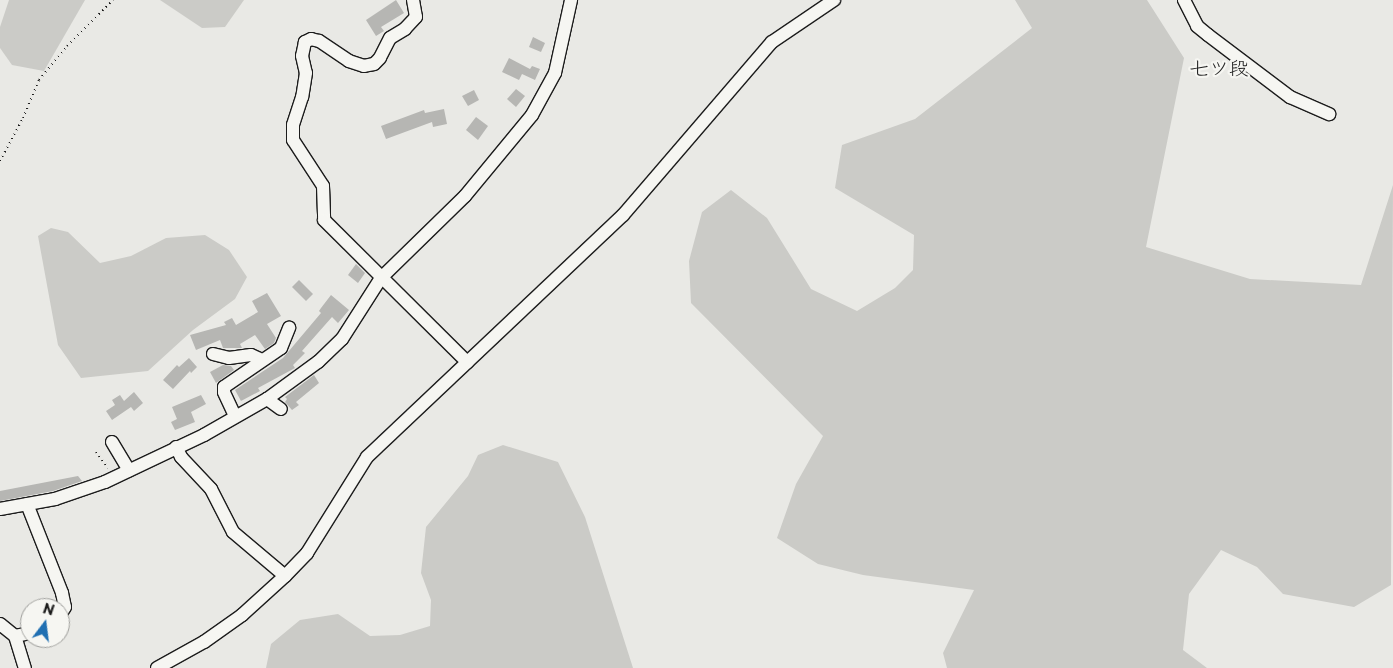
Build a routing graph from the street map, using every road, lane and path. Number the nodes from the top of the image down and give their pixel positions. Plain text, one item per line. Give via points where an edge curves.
1 (113, 0) edge
2 (413, 0) edge
3 (571, 0) edge
4 (834, 0) edge
5 (1184, 0) edge
6 (1329, 114) dead end
7 (0, 161) edge
8 (381, 278) junction
9 (289, 328) dead end
10 (214, 354) dead end
11 (262, 360) junction
12 (467, 362) junction
13 (267, 399) junction
14 (281, 409) dead end
15 (235, 416) junction
16 (112, 442) dead end
17 (176, 447) junction
18 (96, 452) dead end
19 (129, 470) junction
20 (114, 478) junction
21 (27, 504) junction
22 (0, 509) edge
23 (285, 576) junction
24 (63, 598) edge
25 (0, 624) edge
26 (20, 635) edge
27 (15, 636) junction
28 (25, 668) edge
29 (157, 668) edge

1 - 7 path via 67,46 39,80
2 - 8 street via 416,17 390,38 374,64 364,66 349,61 319,40 305,42 302,56 306,72 293,125 293,140 323,186 324,220
3 - 8 street via 555,73 532,115 465,196
4 - 12 street via 772,42 623,215
5 - 6 street via 1197,26 1208,36 1290,97
8 - 12 street
8 - 13 street via 342,339 318,362
9 - 11 street via 281,348
10 - 11 street via 229,358 251,355
11 - 15 street via 224,387
12 - 23 street via 367,457 308,553
13 - 14 street
13 - 15 street
15 - 17 street
16 - 19 street
17 - 19 street
17 - 23 street via 181,457 211,489 233,532
18 - 20 path
19 - 20 street
20 - 21 street via 79,493
21 - 22 street
21 - 24 street
23 - 29 street via 242,615 204,642
25 - 27 street
26 - 27 street
27 - 28 street

